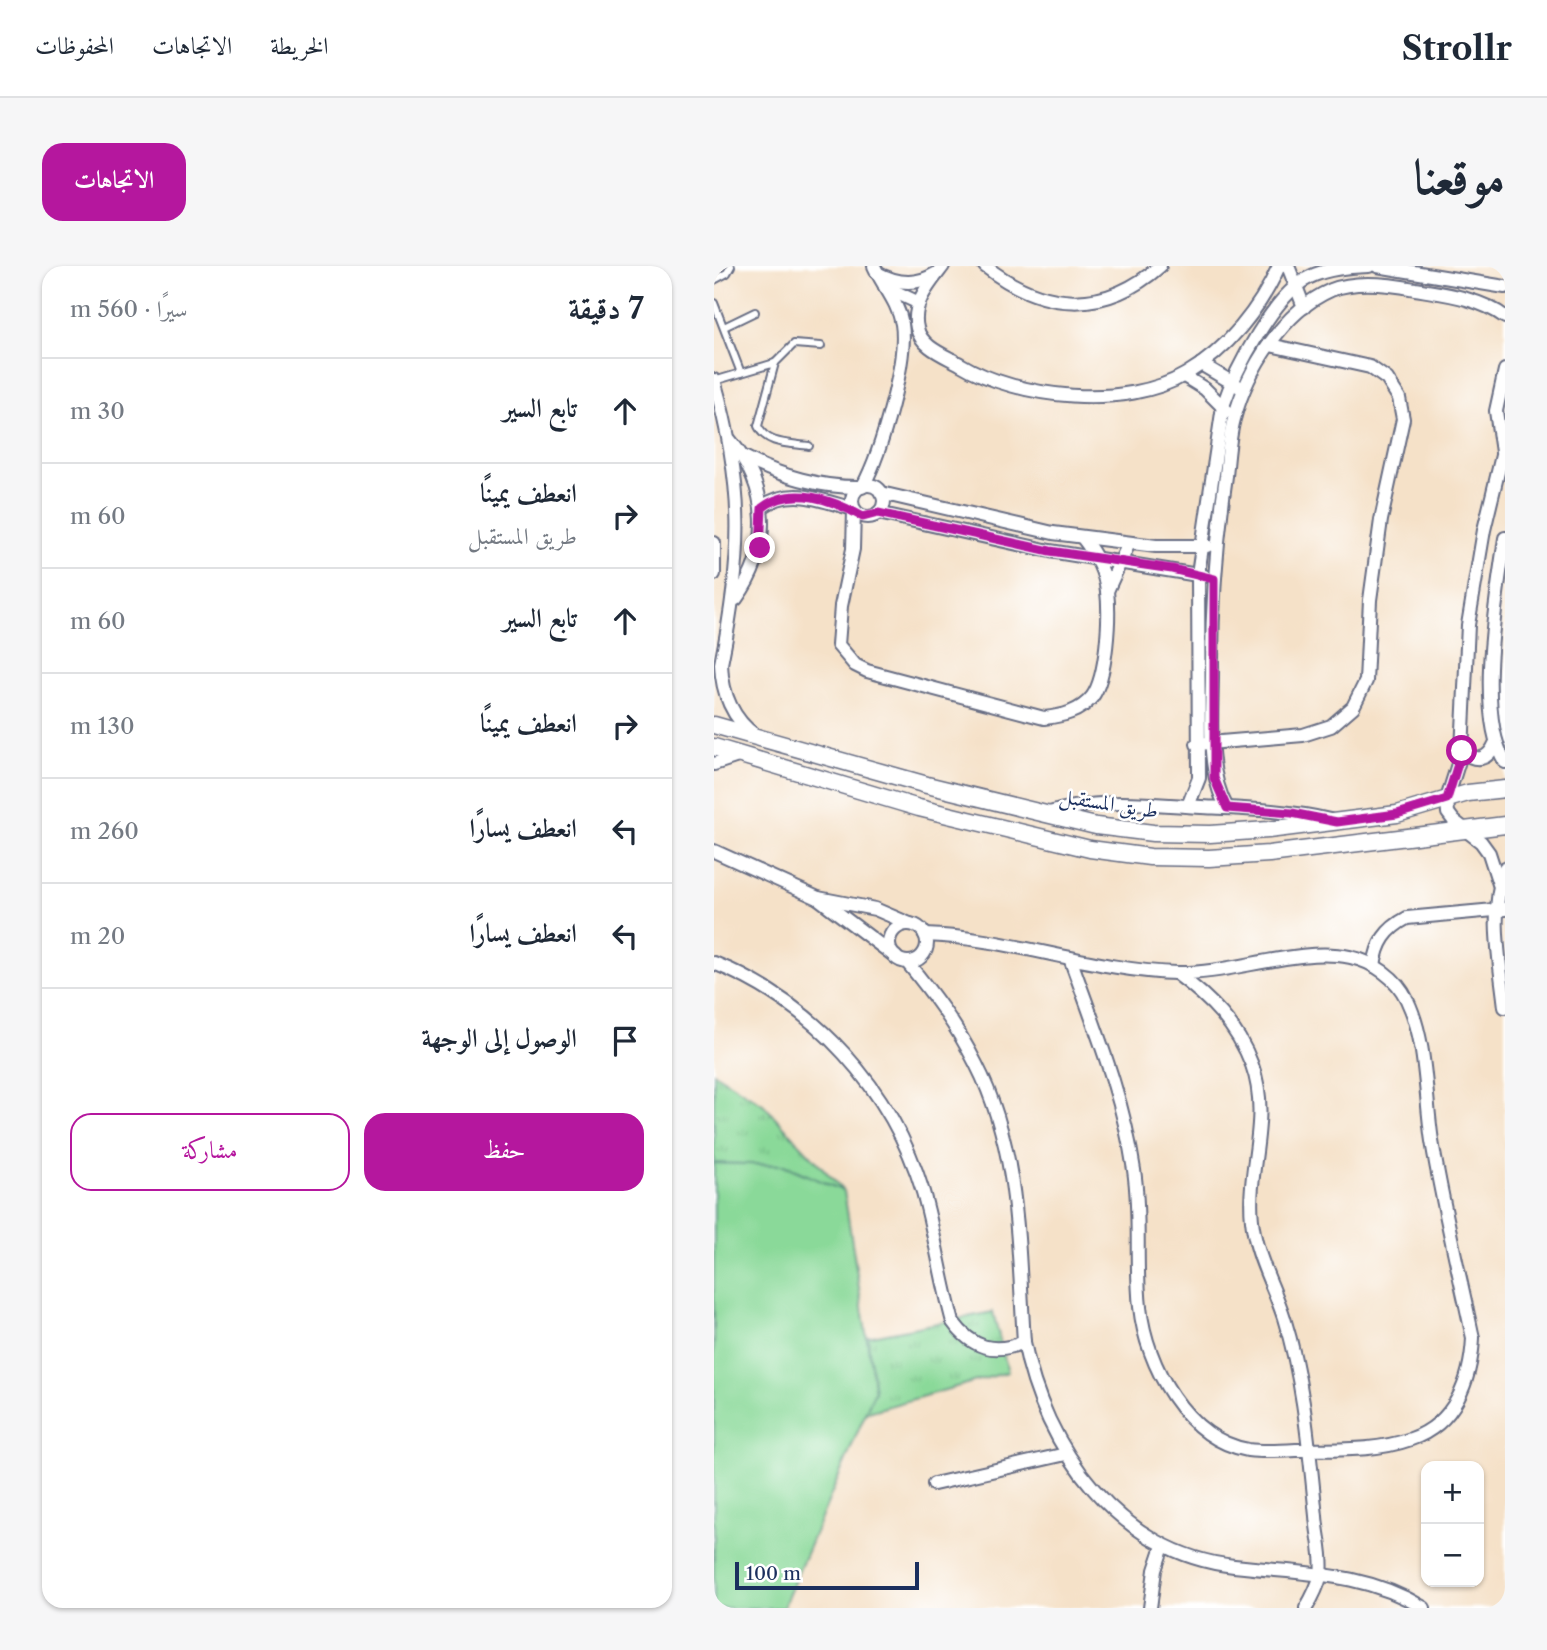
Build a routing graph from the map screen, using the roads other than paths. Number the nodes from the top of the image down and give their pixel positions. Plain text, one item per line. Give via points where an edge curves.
1 (731, 266) edge
2 (985, 266) edge
3 (1160, 266) edge
4 (1279, 266) edge
5 (1288, 266) edge
6 (1369, 266) edge
7 (1377, 266) edge
8 (1456, 266) edge
9 (875, 269) edge
10 (941, 269) edge
11 (1431, 270) edge
12 (1328, 271) junction
13 (1459, 279) junction
14 (714, 280) edge
15 (884, 286) junction
16 (1296, 286) junction
17 (1505, 287) edge
18 (1331, 290) junction
19 (1454, 296) junction
20 (714, 303) edge
21 (919, 303) junction
22 (1304, 307) junction
23 (755, 313) dead end
24 (1505, 317) edge
25 (724, 327) junction
26 (1270, 345) junction
27 (821, 346) dead end
28 (930, 346) junction
29 (902, 349) junction
30 (775, 363) junction
31 (1200, 364) junction
32 (1505, 370) edge
33 (741, 373) junction
34 (1184, 376) junction
35 (714, 381) edge
36 (1231, 383) junction
37 (1244, 389) junction
38 (1223, 406) junction
39 (1234, 420) junction
40 (728, 437) junction
41 (809, 446) dead end
42 (1504, 449) edge
43 (744, 457) junction
44 (877, 457) junction
45 (862, 486) junction
46 (881, 492) junction
47 (762, 508) junction
48 (854, 509) junction
49 (876, 515) junction
50 (1082, 537) junction
51 (1505, 538) edge
52 (714, 543) edge
53 (1129, 543) junction
54 (1217, 545) junction
55 (1201, 547) junction
56 (853, 549) junction
57 (1097, 558) junction
58 (1119, 561) junction
59 (714, 574) edge
60 (1198, 574) junction
61 (1214, 579) junction
62 (1107, 591) junction
63 (733, 602) junction
64 (720, 697) edge
65 (714, 725) edge
66 (760, 738) junction
67 (1213, 743) junction
68 (1197, 744) junction
69 (1495, 744) junction
70 (714, 747) edge
71 (1462, 751) junction
72 (740, 755) junction
73 (1505, 762) edge
74 (714, 764) edge
75 (928, 785) junction
76 (1505, 789) edge
77 (956, 792) junction
78 (1447, 799) junction
79 (1188, 806) junction
80 (919, 808) junction
81 (1227, 808) junction
82 (1046, 814) junction
83 (1397, 814) junction
84 (951, 816) junction
85 (1337, 822) junction
86 (1505, 825) edge
87 (1469, 832) junction
88 (1425, 835) junction
89 (714, 851) edge
90 (1505, 867) edge
91 (1499, 884) junction
92 (818, 898) junction
93 (1502, 909) edge
94 (910, 924) junction
95 (925, 935) junction
96 (1070, 958) junction
97 (901, 959) junction
98 (714, 963) edge
99 (1374, 965) junction
100 (1177, 973) junction
101 (1505, 1007) edge
102 (1024, 1342) junction
103 (1309, 1450) junction
104 (1066, 1454) junction
105 (934, 1483) dead end
106 (1163, 1546) junction
107 (1321, 1573) junction
108 (1150, 1608) edge
109 (1306, 1608) edge
110 (1424, 1608) edge

1 - 14 lane
2 - 3 street via 1009,285 1041,298 1075,303 1110,297 1141,283
4 - 31 street via 1250,316 1224,346
5 - 16 street
6 - 12 street
7 - 11 street
8 - 13 street
9 - 10 street via 901,282 927,279
9 - 15 street
10 - 21 street
11 - 13 street
12 - 16 street
12 - 18 street
13 - 17 street
13 - 19 street
15 - 21 street
15 - 29 street via 902,322
16 - 22 street
16 - 36 street via 1249,348
18 - 19 street via 1398,286
18 - 22 street
19 - 24 street via 1483,304
20 - 25 lane
21 - 28 street via 917,331
22 - 26 street
23 - 25 lane
25 - 33 lane
26 - 37 street
26 - 67 street via 1370,367 1387,379 1399,397 1403,419 1381,520 1370,600 1366,681 1353,708 1331,726 1303,735
27 - 30 lane via 794,344
28 - 29 street
28 - 34 street via 998,383 1035,393 1114,394
29 - 44 street
30 - 33 lane
30 - 41 lane via 758,426 770,440
31 - 34 street
31 - 36 street
32 - 42 street via 1496,411
33 - 35 lane
34 - 38 street
35 - 40 street
36 - 37 street
36 - 38 street
37 - 39 street
38 - 39 street
38 - 55 street
39 - 54 street
40 - 43 street
40 - 63 street via 739,520
42 - 71 street via 1468,625
43 - 45 street via 781,474 831,486
43 - 47 street
44 - 45 street
44 - 46 street
45 - 46 street
45 - 48 street via 852,498
46 - 49 street via 884,502
46 - 50 street
47 - 48 street via 773,499 800,495
47 - 63 street via 755,568
48 - 49 street via 863,517
48 - 56 street
49 - 56 street
49 - 57 street
50 - 53 street
50 - 57 street
51 - 69 street via 1493,628 1491,721
52 - 59 street
53 - 55 street
53 - 58 street
54 - 55 street
54 - 61 street
55 - 60 street
56 - 62 street via 838,645 855,665 1044,718 1081,707 1098,688
57 - 58 street
57 - 62 street
58 - 60 street
58 - 62 street
60 - 61 street
60 - 68 street
61 - 67 street
63 - 64 street
64 - 66 street
65 - 66 main road, طريق المستقبل
66 - 75 main road, طريق المستقبل
67 - 68 street
67 - 81 street via 1214,778
68 - 79 street via 1199,778
69 - 71 street via 1491,754 1481,760
69 - 73 street
70 - 72 main road
71 - 78 street
72 - 74 street
72 - 80 main road
75 - 77 main road, طريق المستقبل
75 - 80 main road via 927,800
76 - 78 main road, طريق المستقبل
77 - 82 main road, طريق المستقبل
77 - 84 main road via 948,805
78 - 83 main road, طريق المستقبل
78 - 87 street via 1448,813
79 - 81 street
79 - 82 street via 1093,803
80 - 84 main road
81 - 85 street
82 - 85 main road, طريق المستقبل via 1096,826 1165,833 1210,834
83 - 85 main road, طريق المستقبل
83 - 88 main road via 1418,821
84 - 88 main road via 1090,849 1150,857 1269,854
86 - 87 main road
87 - 88 main road
87 - 91 street via 1489,853
89 - 92 street
90 - 91 street
91 - 93 street
92 - 94 street via 865,906
92 - 97 street via 855,930
93 - 99 street via 1407,918 1387,932
93 - 101 street via 1497,938
94 - 95 street
94 - 97 street via 899,926 891,935 890,947
95 - 96 street via 968,937
95 - 97 street via 924,953
96 - 100 street
96 - 103 street via 1124,1112 1135,1173 1140,1308 1155,1364 1203,1430 1248,1450
97 - 102 street via 946,1011 978,1066 1000,1125 1013,1186
98 - 102 street via 788,1003 825,1033 857,1068 884,1106 911,1159 953,1322 962,1336 992,1350
99 - 100 street via 1333,955
99 - 103 street via 1399,987 1414,1016 1433,1143 1473,1338 1472,1363 1453,1408 1414,1438 1390,1446
100 - 103 street via 1209,998 1236,1030 1253,1067 1261,1108 1251,1191 1254,1233 1296,1362
102 - 104 street via 1037,1394
103 - 107 street
104 - 105 street
104 - 106 street via 1087,1483 1125,1520
106 - 107 street via 1233,1566
106 - 108 street via 1154,1570
107 - 109 street
107 - 110 street via 1363,1583

